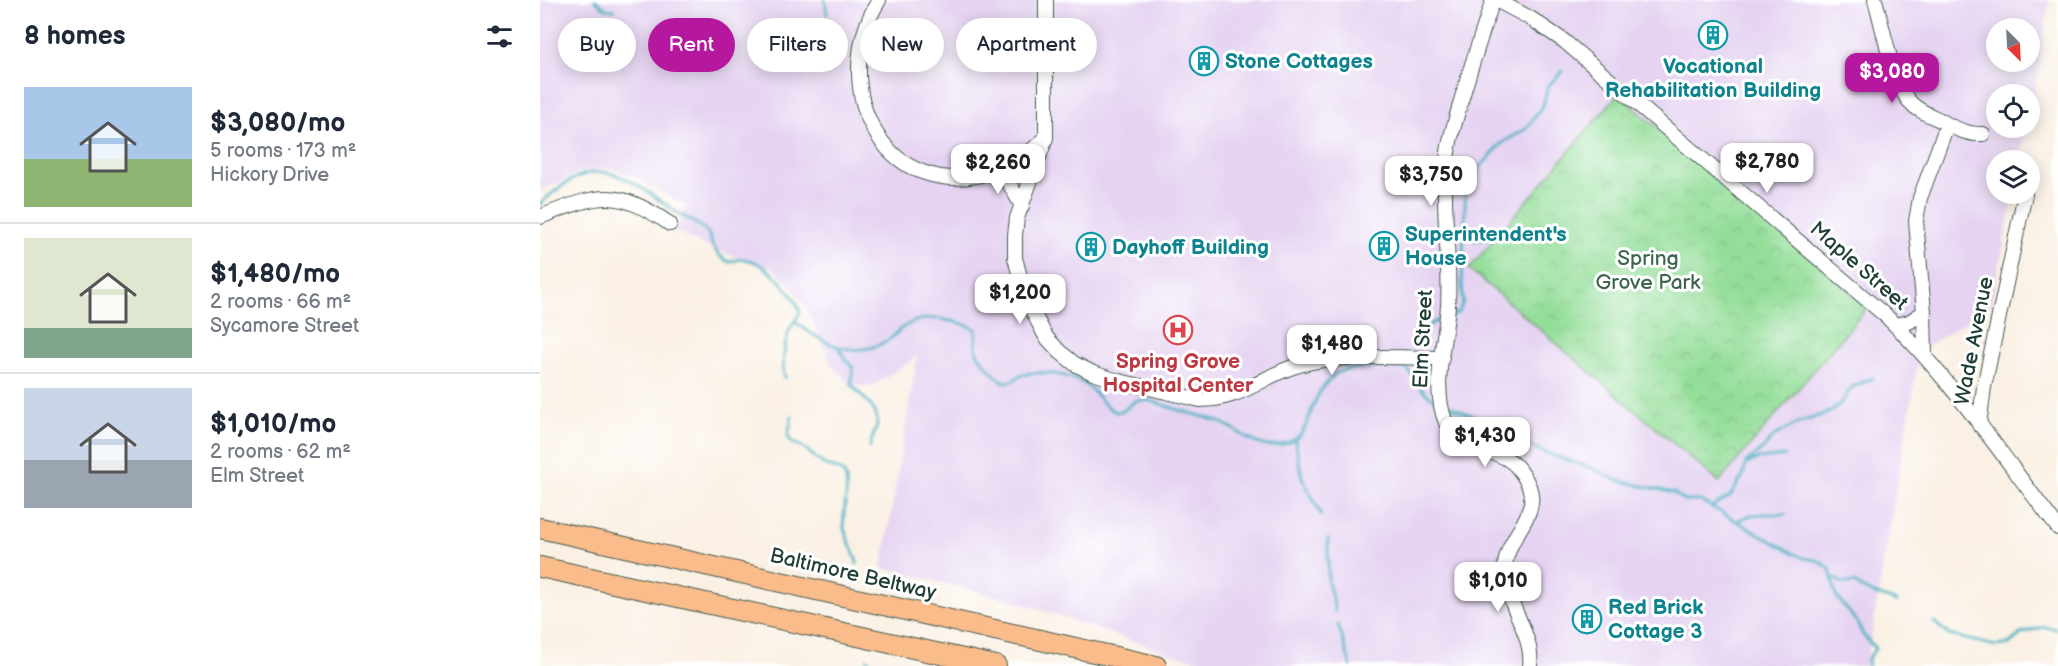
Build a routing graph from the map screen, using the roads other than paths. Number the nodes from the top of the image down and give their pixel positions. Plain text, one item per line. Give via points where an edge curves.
1 (879, 0) edge
2 (1046, 0) edge
3 (1495, 0) edge
4 (1875, 0) edge
5 (1947, 125) junction
6 (1983, 134) dead end
7 (1046, 138) junction
8 (1001, 169) junction
9 (2019, 204) edge
10 (2023, 204) edge
11 (1022, 206) junction
12 (2022, 209) junction
13 (540, 217) edge
14 (670, 224) dead end
15 (1924, 312) junction
16 (1895, 326) junction
17 (1925, 357) junction
18 (1442, 358) junction
19 (1979, 425) junction
20 (540, 528) edge
21 (2058, 528) edge
22 (540, 567) edge
23 (996, 666) edge
24 (1156, 666) edge
25 (1530, 666) edge

1 - 8 street via 864,31 858,67 865,106 882,143 894,156 926,174 943,178 977,176
2 - 7 street
3 - 16 street, Maple Street via 1563,41
3 - 18 street, Elm Street via 1465,83 1447,153 1447,317
4 - 5 street via 1904,94 1917,108
5 - 6 street via 1973,135
5 - 15 street via 1917,208
7 - 8 street
7 - 11 street
8 - 11 street
9 - 12 street
10 - 12 street, Wade Avenue
11 - 18 street via 1015,235 1015,258 1026,299 1046,337 1059,352 1093,373 1193,399 1215,400 1299,365 1350,358
12 - 19 street, Wade Avenue
13 - 14 street via 608,197 634,203
15 - 16 street
15 - 17 street
16 - 17 street, Maple Street
17 - 19 street, Maple Street
18 - 25 street, Elm Street via 1440,395 1446,423 1459,440 1507,458 1529,488 1530,511 1509,550 1505,579 1527,641
19 - 21 street, Wade Avenue
20 - 24 highway, Baltimore Beltway
22 - 23 highway

